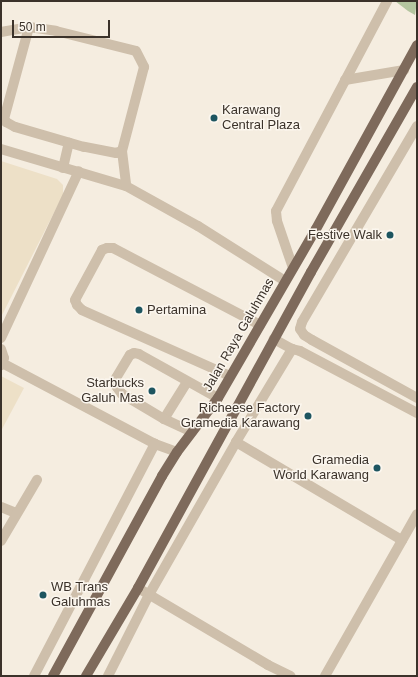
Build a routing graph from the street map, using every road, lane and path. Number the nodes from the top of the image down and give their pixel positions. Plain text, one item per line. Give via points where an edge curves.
1 (387, 1) edge
2 (29, 27) junction
3 (1, 32) edge
4 (417, 45) edge
5 (404, 70) junction
6 (346, 80) junction
7 (417, 87) edge
8 (417, 126) edge
9 (69, 143) junction
10 (1, 149) edge
11 (122, 151) junction
12 (63, 168) junction
13 (79, 172) junction
14 (126, 186) junction
15 (293, 268) junction
16 (285, 281) junction
17 (260, 325) junction
18 (1, 338) edge
19 (274, 339) junction
20 (312, 340) junction
21 (1, 349) edge
22 (296, 350) junction
23 (2, 364) edge
24 (230, 376) junction
25 (187, 382) junction
26 (218, 398) junction
27 (417, 398) edge
28 (417, 413) edge
29 (164, 419) junction
30 (192, 432) junction
31 (236, 442) junction
32 (155, 444) junction
33 (177, 452) junction
34 (37, 480) dead end
35 (1, 507) edge
36 (16, 513) junction
37 (417, 514) edge
38 (402, 540) junction
39 (1, 541) edge
40 (138, 588) junction
41 (150, 593) junction
42 (34, 676) edge
43 (53, 676) edge
44 (86, 676) edge
45 (108, 676) edge
46 (291, 676) edge
47 (326, 676) edge

1 - 6 street
2 - 3 street
2 - 9 street via 4,119 9,125
2 - 11 street via 56,31 136,51 144,67
4 - 5 main road, Jalan Raya Galuhmas
5 - 6 street
5 - 15 main road, Jalan Raya Galuhmas
6 - 15 street via 276,211
7 - 19 main road
8 - 20 street via 302,322 300,329
9 - 11 street via 116,153
9 - 12 street
10 - 12 street
11 - 14 street
12 - 13 street
13 - 14 street
13 - 18 street
14 - 16 street via 198,226
15 - 16 main road, Jalan Raya Galuhmas
16 - 17 main road, Jalan Raya Galuhmas
17 - 24 main road, Jalan Raya Galuhmas
17 - 24 street via 113,248 102,250 75,300 82,310
19 - 22 street
19 - 40 main road
20 - 22 street
20 - 27 street
21 - 23 street via 4,354
22 - 28 street
22 - 31 street
23 - 32 street
24 - 26 main road, Jalan Raya Galuhmas
25 - 26 street
25 - 29 street
25 - 29 street via 139,354 130,355 116,378 117,387 122,394
26 - 30 main road, Jalan Raya Galuhmas
29 - 30 street
30 - 33 main road, Jalan Raya Galuhmas
31 - 38 street
31 - 41 street
32 - 33 street
32 - 42 street
33 - 43 main road, Jalan Raya Galuhmas via 126,539
34 - 36 street
35 - 36 street
36 - 39 street
37 - 38 street
38 - 47 street
40 - 41 street
40 - 44 main road
41 - 45 street
41 - 46 street via 268,665

